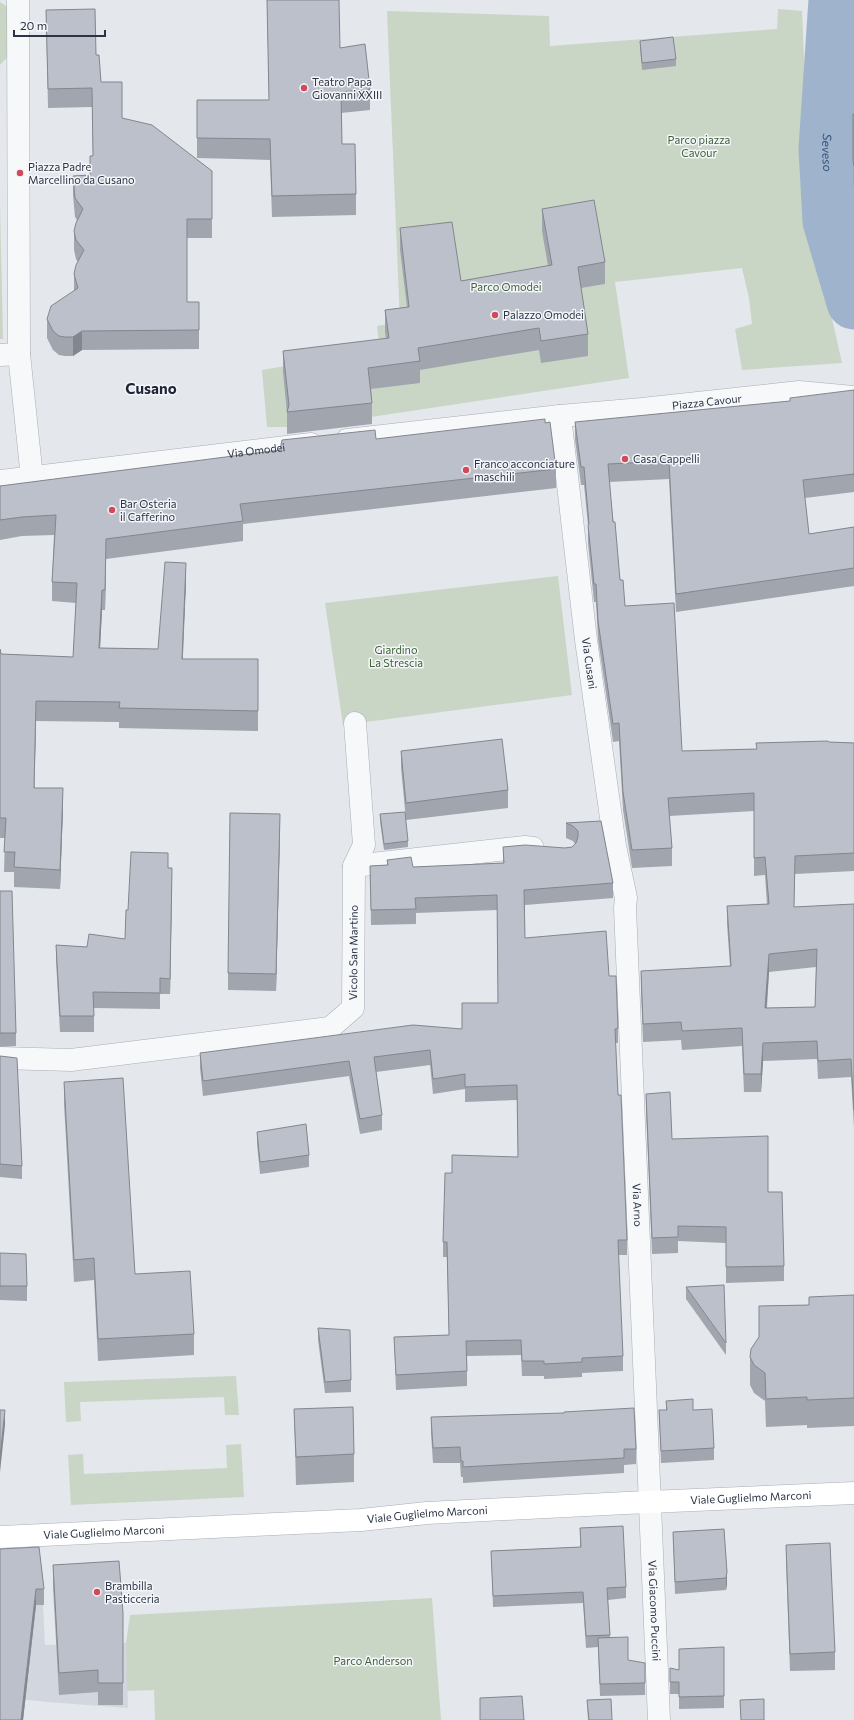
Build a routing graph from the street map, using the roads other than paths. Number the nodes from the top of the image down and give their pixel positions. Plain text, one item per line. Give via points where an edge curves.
1 (18, 0) edge
2 (9, 354) edge
3 (854, 397) edge
4 (560, 416) junction
5 (32, 478) junction
6 (0, 481) edge
7 (355, 723) dead end
8 (552, 850) edge
9 (354, 866) junction
10 (625, 908) joint
11 (0, 1058) edge
12 (854, 1492) edge
13 (649, 1502) junction
14 (0, 1537) edge
15 (659, 1720) edge

1 - 2 street
2 - 5 street
3 - 4 street, Piazza Cavour via 799,392
4 - 5 street, Via Omodei
4 - 10 street, Via Cusani via 611,846 626,898
5 - 6 street, Via Omodei
7 - 9 street via 364,845
8 - 9 street via 525,847
9 - 11 street, Vicolo San Martino via 353,1008 330,1028 71,1060
10 - 13 street, Via Arno
12 - 13 street, Viale Guglielmo Marconi
13 - 14 street, Viale Guglielmo Marconi via 427,1513 361,1520
13 - 15 street, Via Giacomo Puccini

